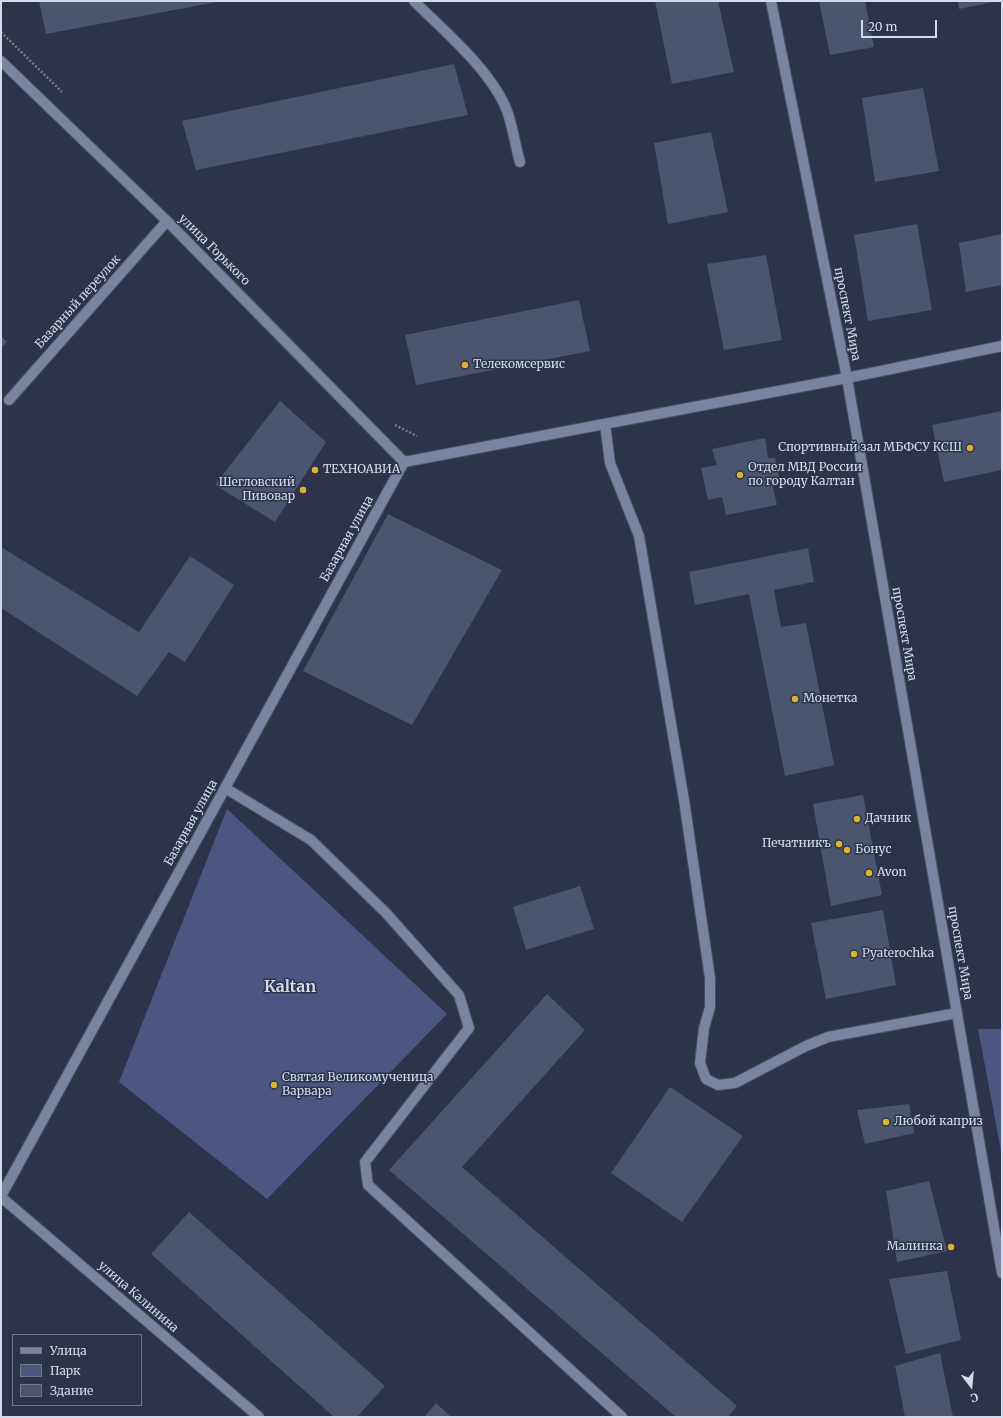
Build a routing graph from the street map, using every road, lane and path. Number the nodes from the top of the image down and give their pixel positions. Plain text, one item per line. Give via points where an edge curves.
1 (414, 1) edge
2 (771, 1) edge
3 (1, 61) edge
4 (520, 162) dead end
5 (167, 221) junction
6 (1002, 346) edge
7 (847, 378) junction
8 (9, 400) dead end
9 (605, 424) junction
10 (404, 462) junction
11 (225, 788) junction
12 (957, 1013) junction
13 (1, 1196) edge
14 (1002, 1273) edge
15 (259, 1417) edge
16 (622, 1417) edge

1 - 4 street via 496,89 507,111
2 - 7 street, проспект Мира
3 - 5 street, улица Горького
5 - 8 street, Базарный переулок
5 - 10 street, улица Горького
6 - 7 street
7 - 9 street
7 - 12 street, проспект Мира
9 - 10 street
9 - 12 street via 610,463 639,536 684,800 710,978 710,1007 704,1028 700,1063 706,1079 718,1085 735,1083 828,1037
10 - 11 street, Базарная улица
11 - 13 street, Базарная улица
11 - 16 street via 311,840 386,913 459,995 469,1028 365,1162 368,1185
12 - 14 street, проспект Мира
13 - 15 street, улица Калинина

